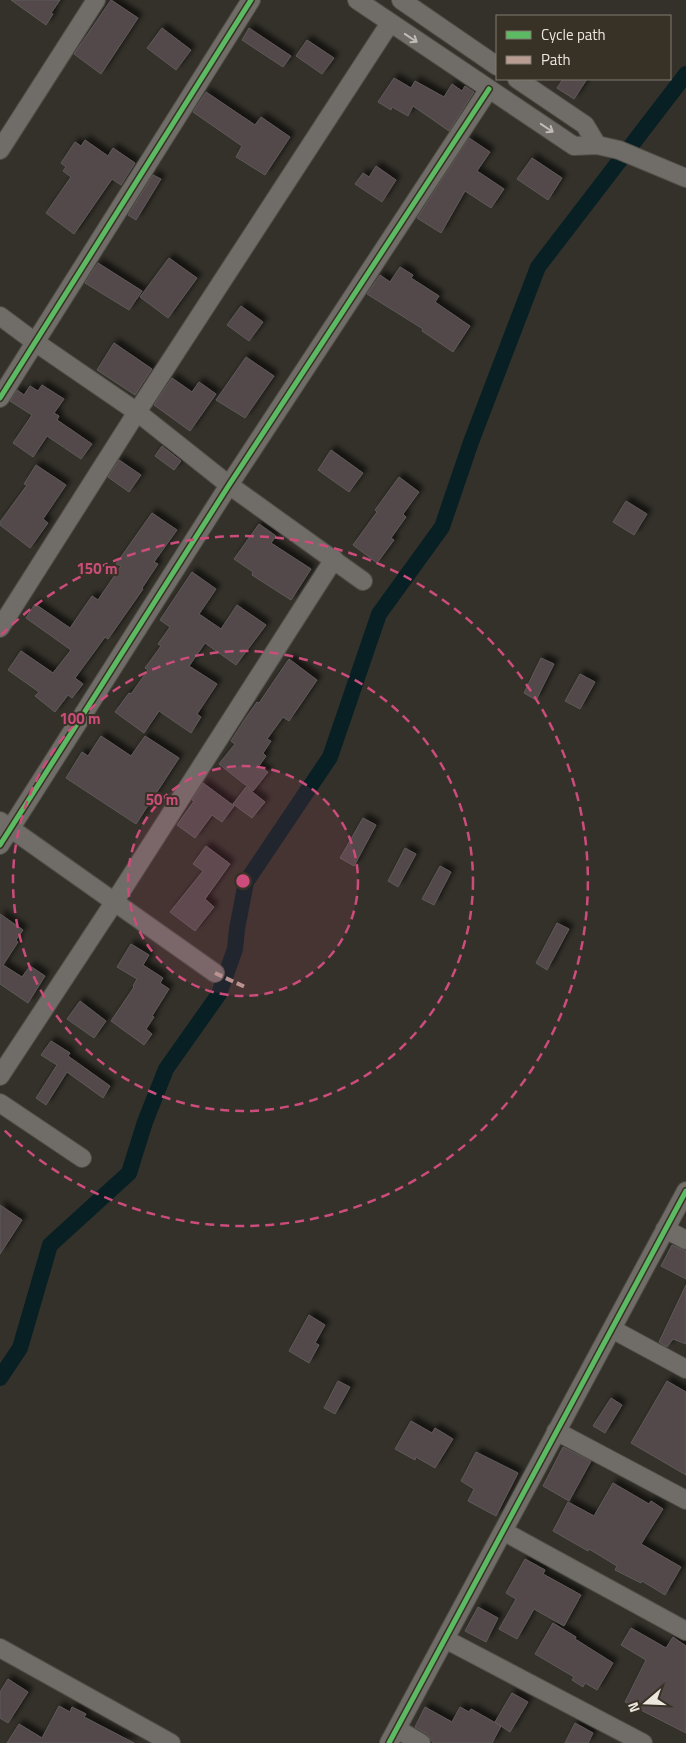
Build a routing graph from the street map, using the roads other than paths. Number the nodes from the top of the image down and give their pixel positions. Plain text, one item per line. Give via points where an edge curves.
1 (96, 0) edge
2 (251, 0) edge
3 (357, 0) edge
4 (407, 2) edge
5 (390, 23) junction
6 (496, 65) edge
7 (518, 80) edge
8 (489, 89) junction
9 (597, 145) junction
10 (0, 150) edge
11 (682, 176) edge
12 (0, 316) edge
13 (35, 342) junction
14 (0, 398) edge
15 (137, 412) junction
16 (229, 485) junction
17 (334, 559) junction
18 (363, 581) dead end
19 (0, 628) edge
20 (5, 825) edge
21 (0, 845) edge
22 (115, 901) junction
23 (215, 973) dead end
24 (0, 1076) edge
25 (0, 1103) edge
26 (82, 1158) dead end
27 (686, 1190) edge
28 (665, 1229) junction
29 (686, 1240) edge
30 (612, 1329) junction
31 (686, 1370) edge
32 (556, 1431) junction
33 (686, 1500) edge
34 (503, 1531) junction
35 (686, 1631) edge
36 (445, 1639) junction
37 (0, 1648) edge
38 (393, 1736) edge
39 (171, 1743) edge
40 (420, 1743) edge
41 (642, 1743) edge

1 - 10 street
2 - 13 street
3 - 5 street
4 - 6 street
5 -> 8 street
5 - 15 street
7 - 9 street via 585,126
8 -> 9 street via 574,146
8 - 16 street
9 - 11 street via 619,150
12 - 13 street
13 - 14 street
13 - 15 street
15 - 16 street
15 - 19 street
16 - 17 street
16 - 20 street
17 - 18 street
17 - 22 street
20 - 21 street
20 - 22 street
22 - 23 street
22 - 24 street
25 - 26 street
27 - 28 street
28 - 29 street
28 - 30 street
30 - 31 street
30 - 32 street
32 - 33 street
32 - 34 street
34 - 35 street
34 - 36 street
36 - 38 street
36 - 41 street
37 - 39 street
38 - 40 street

